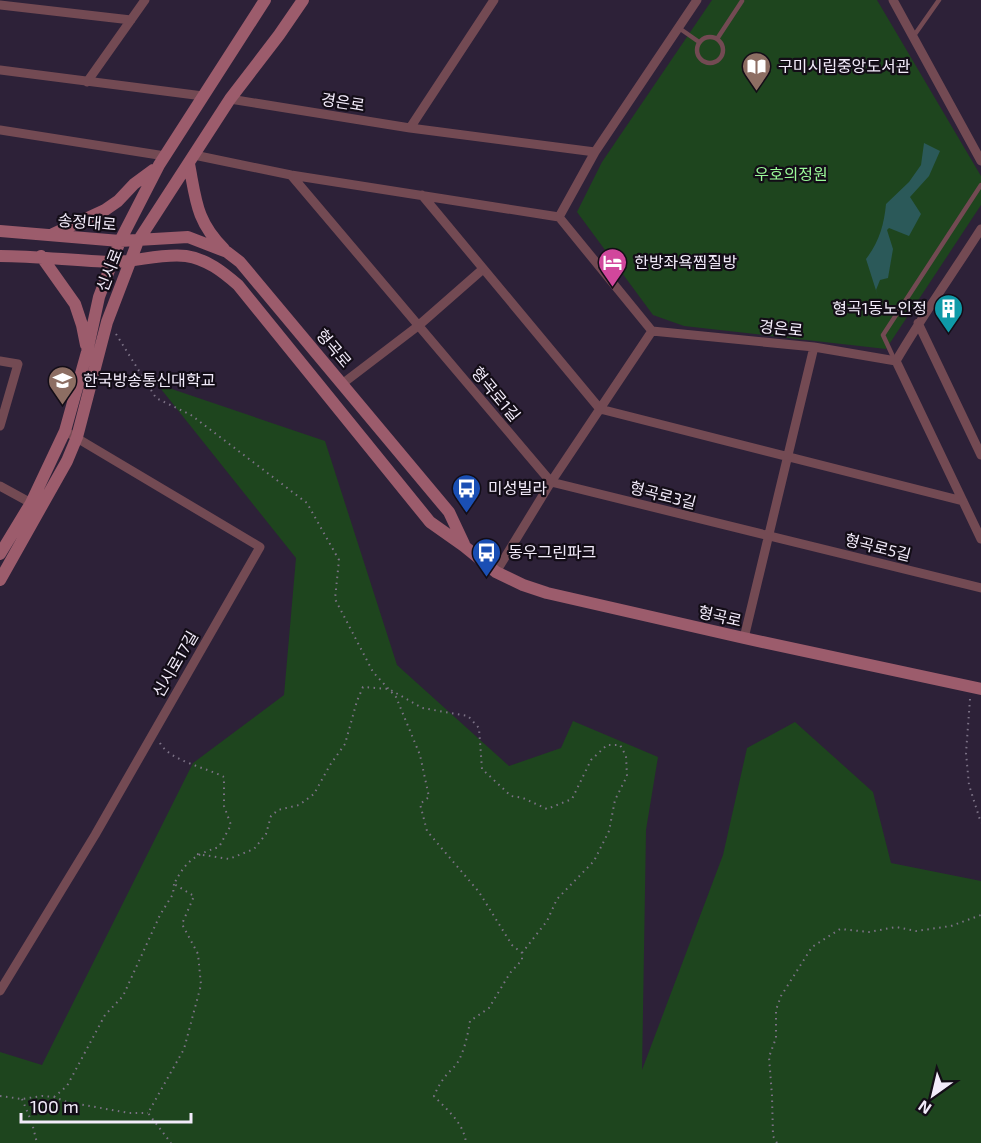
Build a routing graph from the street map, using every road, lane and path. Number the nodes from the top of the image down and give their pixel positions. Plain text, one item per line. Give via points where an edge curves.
1 (145, 0) edge
2 (265, 0) edge
3 (303, 0) edge
4 (494, 0) edge
5 (697, 0) edge
6 (893, 0) edge
7 (939, 0) edge
8 (742, 1) edge
9 (0, 5) edge
10 (131, 20) junction
11 (677, 27) junction
12 (913, 37) junction
13 (717, 39) junction
14 (699, 42) junction
15 (0, 70) edge
16 (87, 82) junction
17 (203, 96) junction
18 (230, 99) junction
19 (410, 128) junction
20 (0, 130) edge
21 (595, 152) junction
22 (191, 159) junction
23 (162, 160) junction
24 (981, 161) edge
25 (291, 175) junction
26 (981, 185) edge
27 (422, 195) junction
28 (559, 217) junction
29 (981, 229) edge
30 (0, 231) edge
31 (49, 235) junction
32 (171, 238) joint
33 (120, 241) junction
34 (138, 241) junction
35 (228, 252) junction
36 (0, 256) edge
37 (41, 256) junction
38 (130, 261) junction
39 (111, 262) junction
40 (483, 269) junction
41 (107, 322) junction
42 (918, 322) junction
43 (418, 326) junction
44 (652, 331) junction
45 (814, 347) junction
46 (87, 351) junction
47 (0, 361) edge
48 (896, 362) junction
49 (342, 384) junction
50 (600, 409) junction
51 (0, 426) edge
52 (65, 432) junction
53 (77, 437) junction
54 (981, 455) edge
55 (788, 456) junction
56 (551, 482) junction
57 (0, 486) edge
58 (963, 501) junction
59 (31, 503) junction
60 (769, 536) junction
61 (981, 539) edge
62 (464, 546) junction
63 (0, 554) edge
64 (496, 572) junction
65 (0, 580) edge
66 (981, 588) edge
67 (744, 638) junction
68 (976, 687) edge
69 (389, 689) junction
70 (156, 729) junction
71 (981, 823) edge
72 (197, 854) junction
73 (174, 884) junction
74 (981, 915) edge
75 (522, 953) junction
76 (0, 991) edge
77 (0, 1096) edge
78 (54, 1097) junction
79 (21, 1099) junction
80 (148, 1113) junction
81 (39, 1142) edge
82 (171, 1143) edge
83 (466, 1143) edge
84 (777, 1143) edge

1 - 10 street
2 - 17 street, 신시로
3 - 18 street, 신시로
4 - 19 street
5 - 11 street
6 - 12 street
7 - 12 lane
8 - 13 lane
9 - 10 street
10 - 16 street
11 - 14 lane
11 - 21 street
12 - 24 street
13 - 14 lane via 706,37
13 - 14 lane via 723,52 711,64 700,59
15 - 16 street
16 - 17 street
17 - 23 street, 신시로
18 - 19 street, 경은로
18 - 22 street, 신시로
19 - 21 street, 경은로
20 - 23 street
21 - 28 street
22 - 25 street
22 - 34 street, 신시로
22 - 35 street via 198,213 214,239
23 - 31 street via 105,210
23 - 33 street, 신시로
25 - 27 street
25 - 43 street
26 - 48 lane via 883,335
27 - 28 street
27 - 40 street
28 - 44 street
29 - 42 street
30 - 31 street, 송정대로
31 - 33 street, 송정대로
32 - 34 street, 송정대로
32 - 35 street, 형곡로 via 188,237
33 - 34 street, 송정대로
33 - 39 street, 신시로
34 - 38 street, 신시로
35 - 49 street, 형곡로
36 - 37 street
37 - 39 street
37 - 46 street via 75,304
38 - 39 street
38 - 41 street, 신시로
38 - 62 street, 형곡로 via 188,256 219,268 238,285 430,522
39 - 46 street, 신시로
40 - 43 street
40 - 50 street
41 - 53 street, 신시로
41 - 69 path via 156,398 191,415 307,503 339,560 335,599 374,672
42 - 48 street
42 - 54 street
43 - 49 street
43 - 56 street, 형곡로1길
44 - 45 street, 경은로
44 - 50 street
45 - 48 street, 경은로
45 - 55 street
46 - 52 street, 신시로
47 - 51 street via 18,364
48 - 58 street
49 - 62 street, 형곡로 via 449,512
50 - 55 street
50 - 56 street
52 - 53 street, 신시로17길
52 - 59 street, 신시로
53 - 65 street, 신시로
53 - 70 street, 신시로17길 via 260,547
55 - 58 street
55 - 60 street
56 - 60 street, 형곡로3길
56 - 64 street
57 - 59 street
58 - 61 street
59 - 63 street, 신시로
60 - 66 street, 형곡로5길
60 - 67 street
62 - 64 street, 형곡로
64 - 67 street, 형곡로 via 547,593
67 - 68 street, 형곡로
68 - 71 path via 966,753 969,785
69 - 72 path via 363,687 345,744 314,794 271,816 266,834 254,849 229,859
69 - 75 path via 420,755 429,797 420,804 427,831 479,892 512,945
69 - 75 path via 422,708 468,716 479,728 482,769 511,796 547,809 572,799 591,760 607,745 620,745 626,756 627,776 615,800 609,831 594,861 556,899 547,921
70 - 72 path via 162,747 175,758 224,777 224,806 231,825 219,847
70 - 76 street, 신시로17길
72 - 73 path via 182,867
73 - 78 path via 173,894 123,996 105,1016 67,1086
73 - 80 path via 194,896 182,924 198,954 201,985 184,1049
74 - 84 path via 951,926 916,931 896,927 869,932 840,928 812,946 776,1010 776,1038 769,1057 773,1136
75 - 83 path via 522,960 489,1008 470,1021 467,1040 454,1068 447,1072 434,1096 465,1132
77 - 79 path
78 - 79 path
78 - 80 path via 129,1113
79 - 81 path
80 - 82 path

